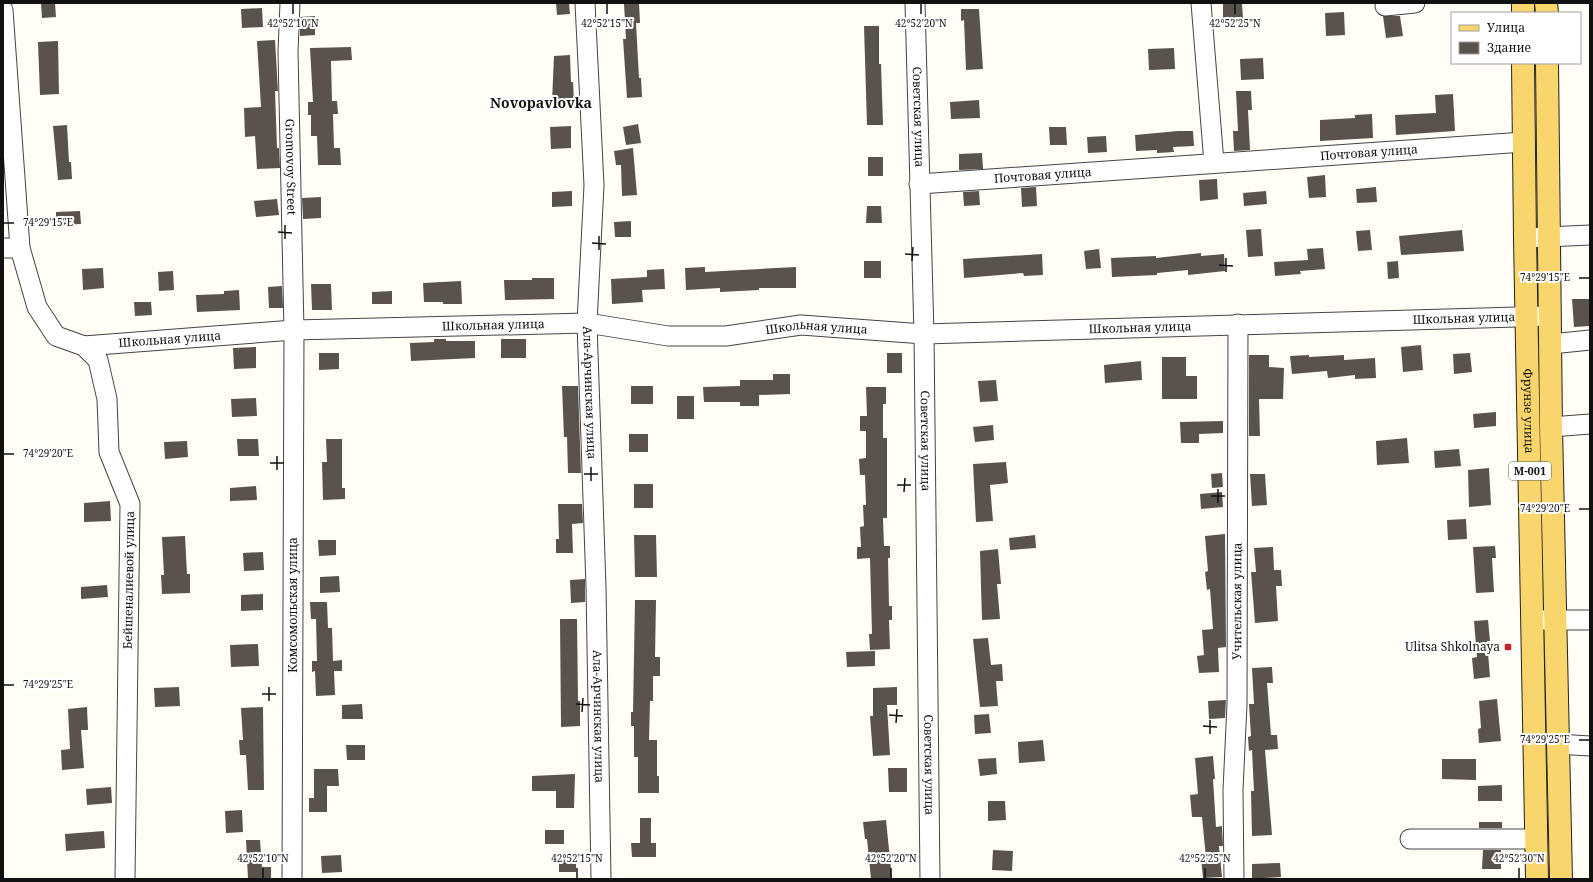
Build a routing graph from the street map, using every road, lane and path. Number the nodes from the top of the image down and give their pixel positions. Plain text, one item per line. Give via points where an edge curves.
1 (290, 3) edge
2 (585, 3) edge
3 (915, 3) edge
4 (1201, 3) edge
5 (1415, 3) edge
6 (1385, 6) dead end
7 (3, 10) edge
8 (1523, 64) edge
9 (1547, 64) edge
10 (1524, 142) junction
11 (1214, 164) junction
12 (919, 184) junction
13 (1590, 235) edge
14 (1550, 237) junction
15 (1525, 238) junction
16 (11, 248) edge
17 (1527, 316) junction
18 (1550, 316) junction
19 (587, 323) junction
20 (1238, 324) junction
21 (294, 330) junction
22 (924, 334) junction
23 (1590, 340) edge
24 (1551, 344) junction
25 (84, 346) junction
26 (1590, 424) edge
27 (1552, 427) junction
28 (1533, 620) junction
29 (1556, 620) junction
30 (1590, 620) edge
31 (1557, 744) junction
32 (1590, 746) edge
33 (1410, 839) dead end
34 (1536, 840) junction
35 (125, 879) edge
36 (292, 879) edge
37 (601, 879) edge
38 (930, 879) edge
39 (1234, 879) edge
40 (1537, 879) edge
41 (1561, 879) edge

1 - 21 street, Gromovoy Street via 288,52
2 - 19 street, Ала-Арчинская улица via 594,185
3 - 12 street, Советская улица
4 - 11 street
5 - 6 street
7 - 16 street
8 - 10 main road, Фрунзе улица / M-001
9 - 14 main road, Фрунзе улица / M-001
10 - 11 street, Почтовая улица
10 - 15 main road, Фрунзе улица / M-001
11 - 12 street, Почтовая улица
12 - 22 street, Советская улица
13 - 14 street
14 - 15 street
14 - 18 main road, Фрунзе улица / M-001
15 - 17 main road, Фрунзе улица / M-001
16 - 25 street, Бейшеналиевой улица via 37,307 56,336
17 - 18 street, Школьная улица
17 - 20 street, Школьная улица
17 - 28 main road, Фрунзе улица / M-001
18 - 24 main road, Фрунзе улица / M-001
19 - 21 street, Школьная улица
19 - 22 street, Школьная улица via 668,336 726,336 801,326
19 - 37 street, Ала-Арчинская улица via 596,587
20 - 22 street, Школьная улица
20 - 39 street, Учительская улица
21 - 25 street, Школьная улица
21 - 36 street, Комсомольская улица
22 - 38 street, Советская улица
23 - 24 street
24 - 27 main road, Фрунзе улица / M-001
25 - 35 street, Бейшеналиевой улица via 98,360 107,399 109,452 130,504
26 - 27 street
27 - 29 main road, Фрунзе улица / M-001
28 - 29 street
28 - 34 main road, Фрунзе улица / M-001
29 - 30 street
29 - 31 main road, Фрунзе улица / M-001
31 - 32 street
31 - 41 main road, Фрунзе улица / M-001
33 - 34 street
34 - 40 main road, Фрунзе улица / M-001

